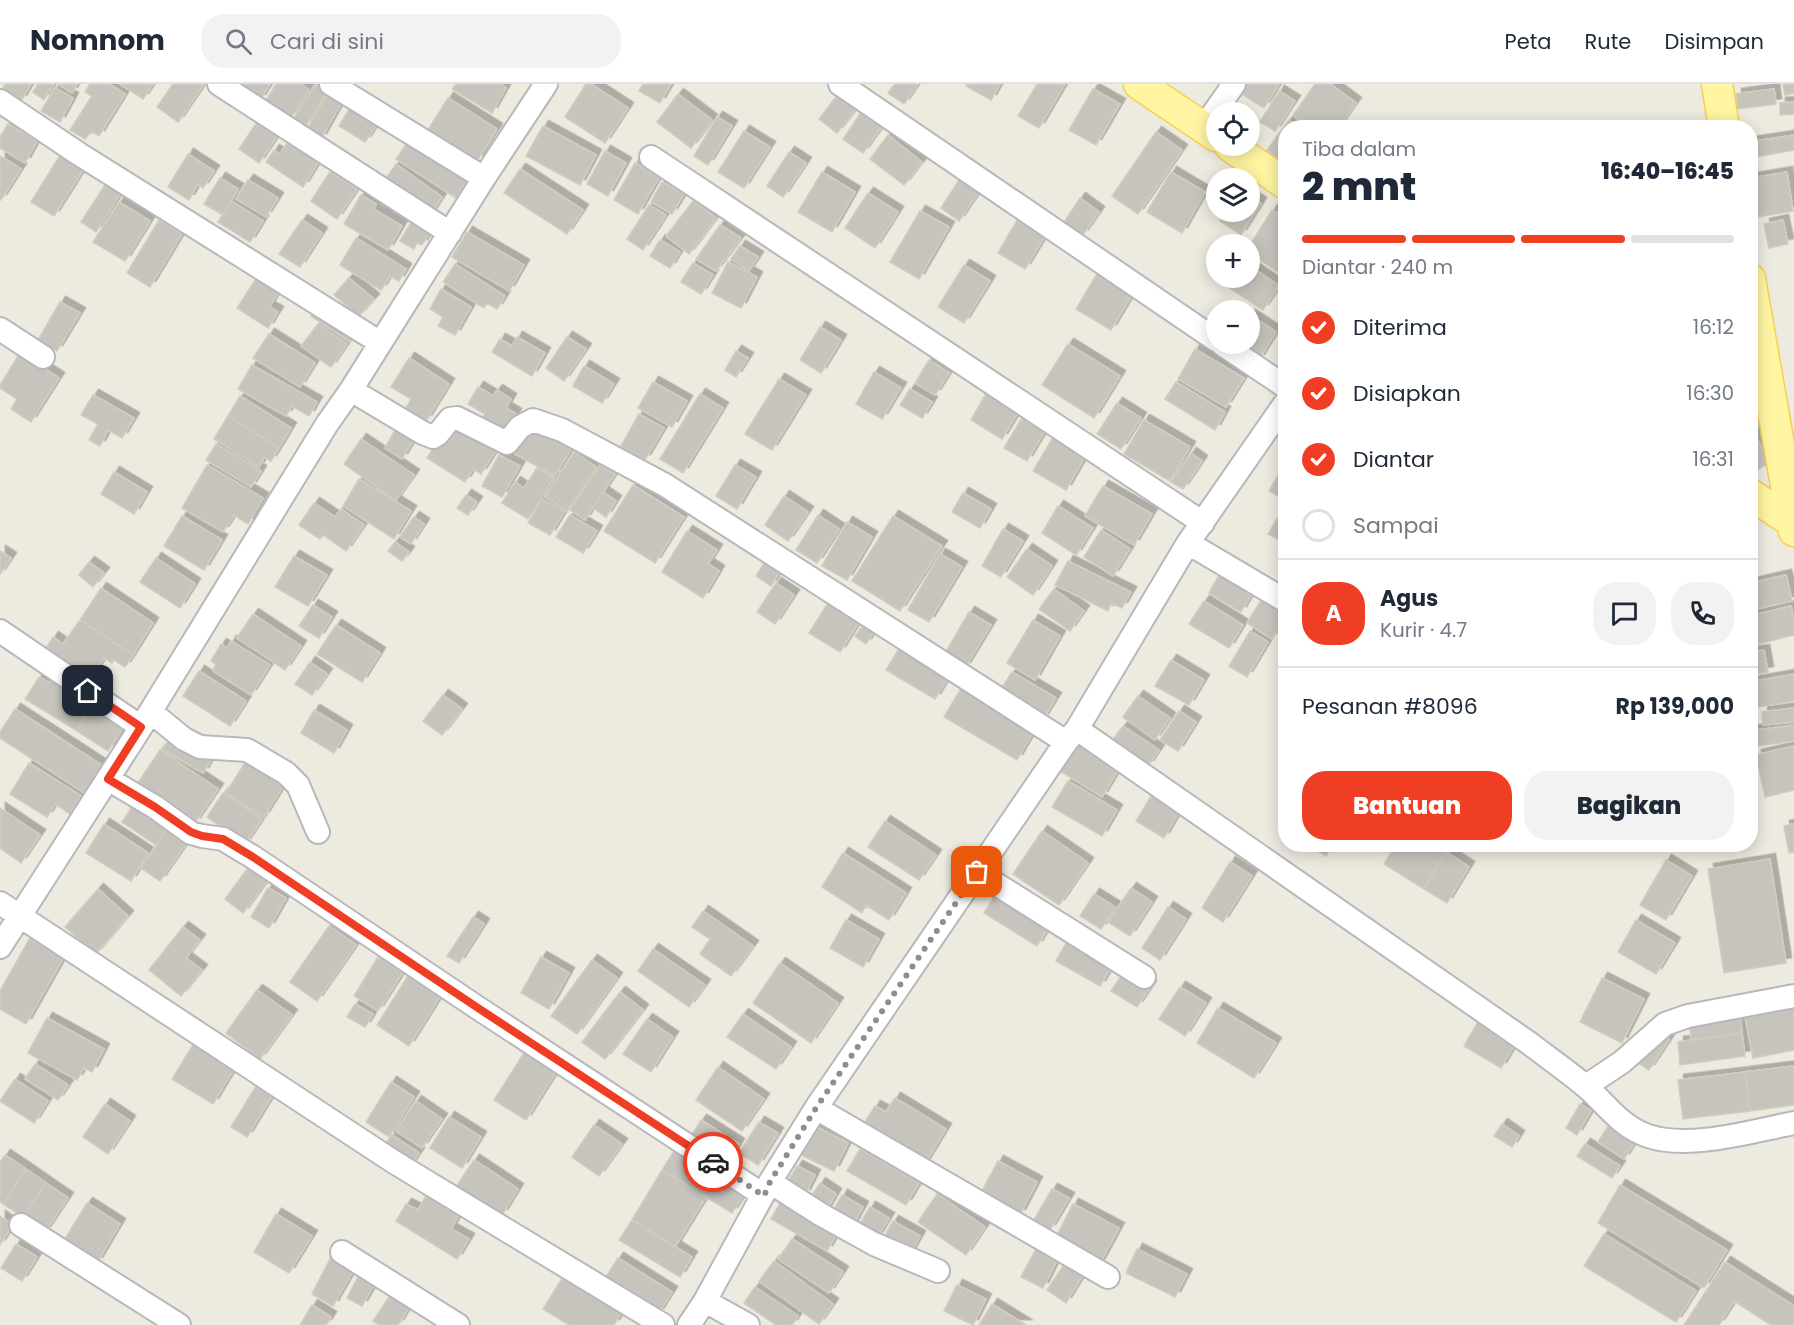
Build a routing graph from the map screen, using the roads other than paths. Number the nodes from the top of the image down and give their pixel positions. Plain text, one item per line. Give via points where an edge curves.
1 (219, 84) edge
2 (331, 84) edge
3 (546, 84) edge
4 (840, 84) edge
5 (1139, 84) edge
6 (1234, 84) edge
7 (1717, 84) edge
8 (0, 101) edge
9 (1225, 102) edge
10 (1723, 120) edge
11 (1206, 129) edge
12 (1245, 156) edge
13 (651, 157) dead end
14 (484, 178) junction
15 (1278, 179) edge
16 (450, 233) junction
17 (1758, 325) edge
18 (0, 329) edge
19 (1206, 333) edge
20 (380, 342) junction
21 (1237, 354) edge
22 (43, 357) dead end
23 (1278, 382) edge
24 (351, 390) junction
25 (1278, 414) edge
26 (1758, 500) edge
27 (1203, 523) junction
28 (1793, 526) edge
29 (1188, 543) junction
30 (1278, 596) edge
31 (0, 631) edge
32 (146, 719) junction
33 (1071, 736) junction
34 (108, 779) junction
35 (318, 832) dead end
36 (977, 872) junction
37 (0, 903) edge
38 (21, 916) junction
39 (0, 947) edge
40 (1144, 977) dead end
41 (1794, 996) edge
42 (1586, 1086) junction
43 (816, 1108) junction
44 (1794, 1123) edge
45 (767, 1189) junction
46 (21, 1224) dead end
47 (342, 1252) dead end
48 (938, 1271) dead end
49 (1108, 1277) dead end
50 (705, 1301) junction
51 (179, 1325) edge
52 (458, 1325) edge
53 (663, 1325) edge
54 (689, 1325) edge
55 (748, 1325) edge

1 - 16 street
2 - 14 street
3 - 14 street
4 - 19 street
5 - 11 main road
6 - 9 street
7 - 10 main road
8 - 20 street
12 - 15 main road
13 - 27 street
14 - 16 street
16 - 20 street
17 - 28 main road
18 - 22 street
20 - 24 street
21 - 23 street
24 - 32 street
24 - 33 street via 433,437 450,419 457,418 507,443 532,420 562,430 665,486
25 - 27 street
26 - 28 main road
27 - 29 street
29 - 30 street
29 - 33 street
31 - 32 street
32 - 34 street
32 - 35 street via 200,747 247,750 286,773 298,785
33 - 36 street
33 - 42 street via 1529,1043
34 - 38 street
34 - 45 street via 191,832 223,839 253,857 478,1008
36 - 40 street
36 - 43 street
37 - 38 street
38 - 39 street
38 - 53 street via 394,1162
41 - 42 street via 1665,1024 1622,1062
42 - 44 street via 1617,1119 1648,1136 1705,1140
43 - 45 street
43 - 49 street
45 - 48 street via 874,1244
45 - 50 street
46 - 51 street
47 - 52 street
50 - 54 street
50 - 55 street

